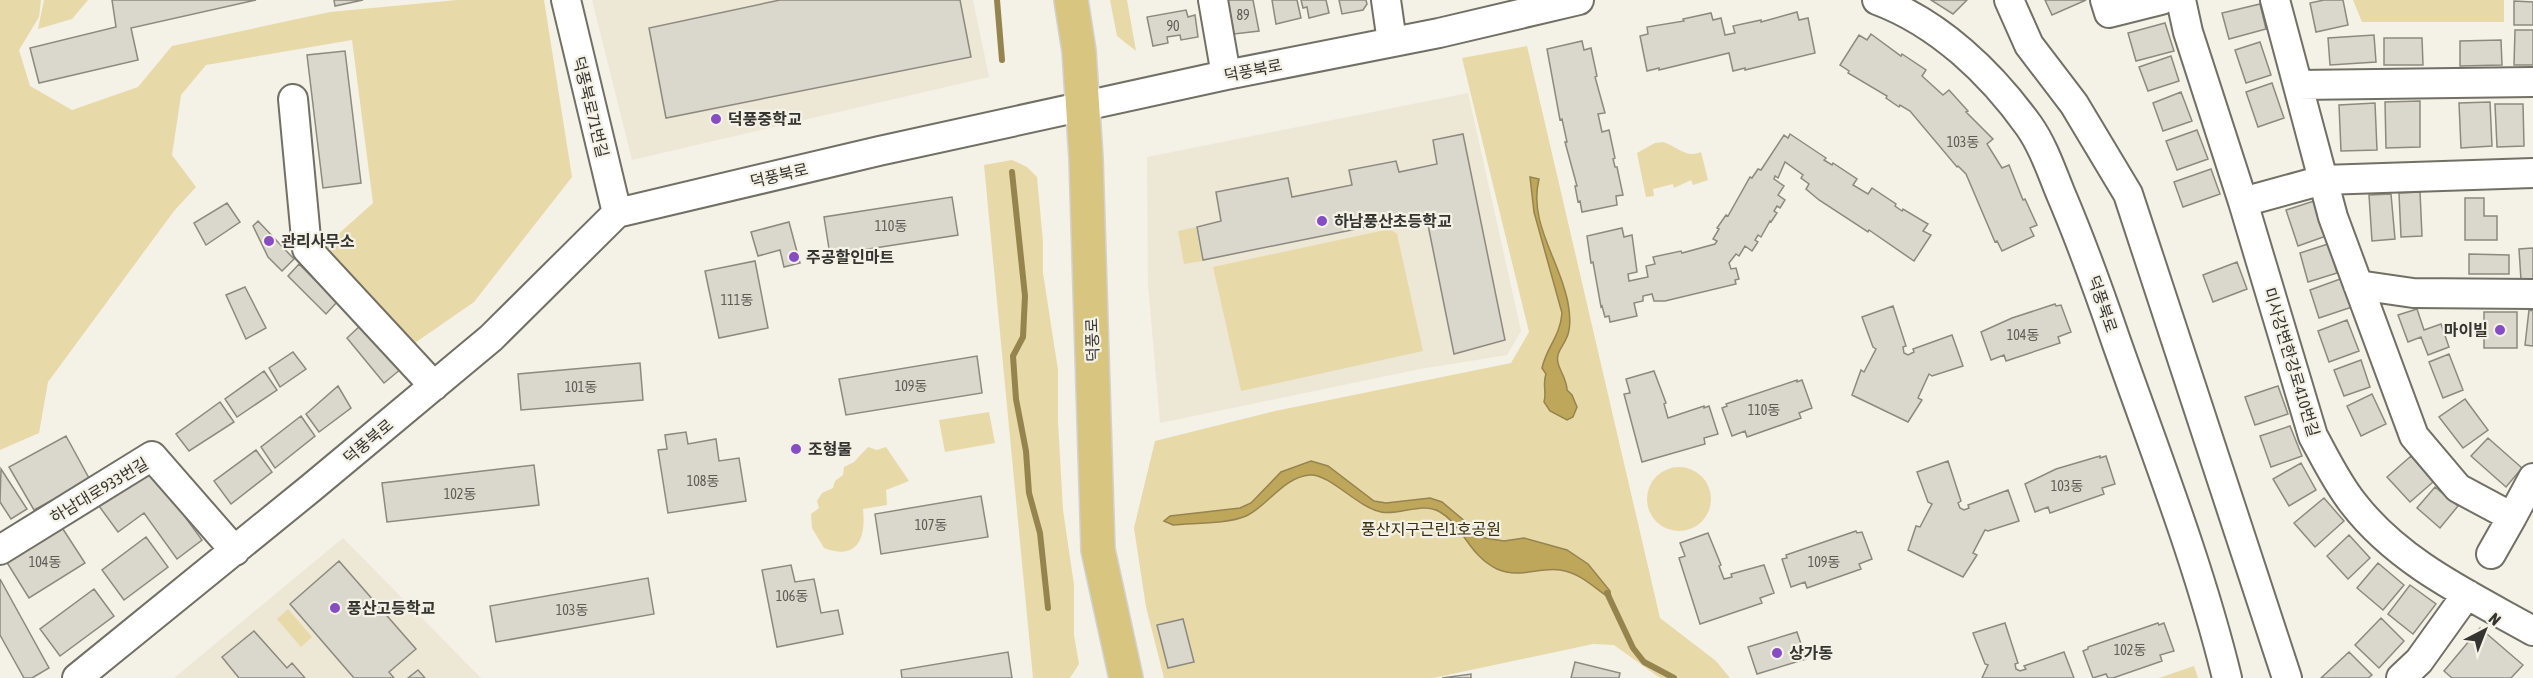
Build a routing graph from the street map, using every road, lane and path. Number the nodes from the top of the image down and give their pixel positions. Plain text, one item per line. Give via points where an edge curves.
1 (566, 0) edge
2 (1071, 0) edge
3 (1213, 0) edge
4 (1386, 0) edge
5 (1579, 0) edge
6 (1877, 0) edge
7 (2009, 0) edge
8 (2105, 0) edge
9 (2161, 0) edge
10 (2181, 0) edge
11 (2275, 0) edge
12 (1392, 42) junction
13 (1226, 75) junction
14 (2533, 82) edge
15 (2298, 85) junction
16 (293, 99) dead end
17 (1083, 107) junction
18 (2533, 173) edge
19 (2323, 180) junction
20 (2243, 202) junction
21 (617, 213) junction
22 (2358, 285) junction
23 (2533, 294) edge
24 (434, 386) junction
25 (2533, 478) edge
26 (2512, 516) junction
27 (0, 550) edge
28 (235, 551) junction
29 (2491, 554) dead end
30 (2467, 594) junction
31 (2533, 631) edge
32 (124, 642) junction
33 (77, 678) edge
34 (97, 678) edge
35 (1126, 678) edge
36 (2227, 678) edge
37 (2287, 678) edge
38 (2401, 678) edge

1 - 21 street, 덕풍북로71번길
2 - 17 main road, 덕풍로
3 - 13 street
4 - 12 street
5 - 12 street, 덕풍북로
6 - 36 street, 덕풍북로 via 1923,24 1975,63 2030,127 2045,154 2080,238 2178,518
7 - 37 street via 2030,45 2074,104 2128,194
8 - 9 street via 2109,12
10 - 20 street, 미사강변한강로410번길
11 - 15 street
12 - 13 street, 덕풍북로
13 - 17 street, 덕풍북로
14 - 15 street
15 - 19 street
16 - 24 street via 307,249
17 - 21 street, 덕풍북로
17 - 35 main road, 덕풍로 via 1098,550
18 - 19 street
19 - 20 street
19 - 22 street
20 - 30 street, 미사강변한강로410번길 via 2313,436 2331,469 2353,503 2380,533 2422,568
21 - 24 street, 덕풍북로 via 491,338
22 - 23 street via 2413,293
22 - 26 street via 2414,436 2458,488
24 - 28 street, 덕풍북로
25 - 26 street
26 - 29 street
27 - 28 street, 하남대로933번길 via 152,456
28 - 32 street, 덕풍북로
30 - 31 street, 미사강변한강로410번길
30 - 38 street via 2419,661
32 - 33 street, 덕풍북로
32 - 34 street, 덕풍북로

